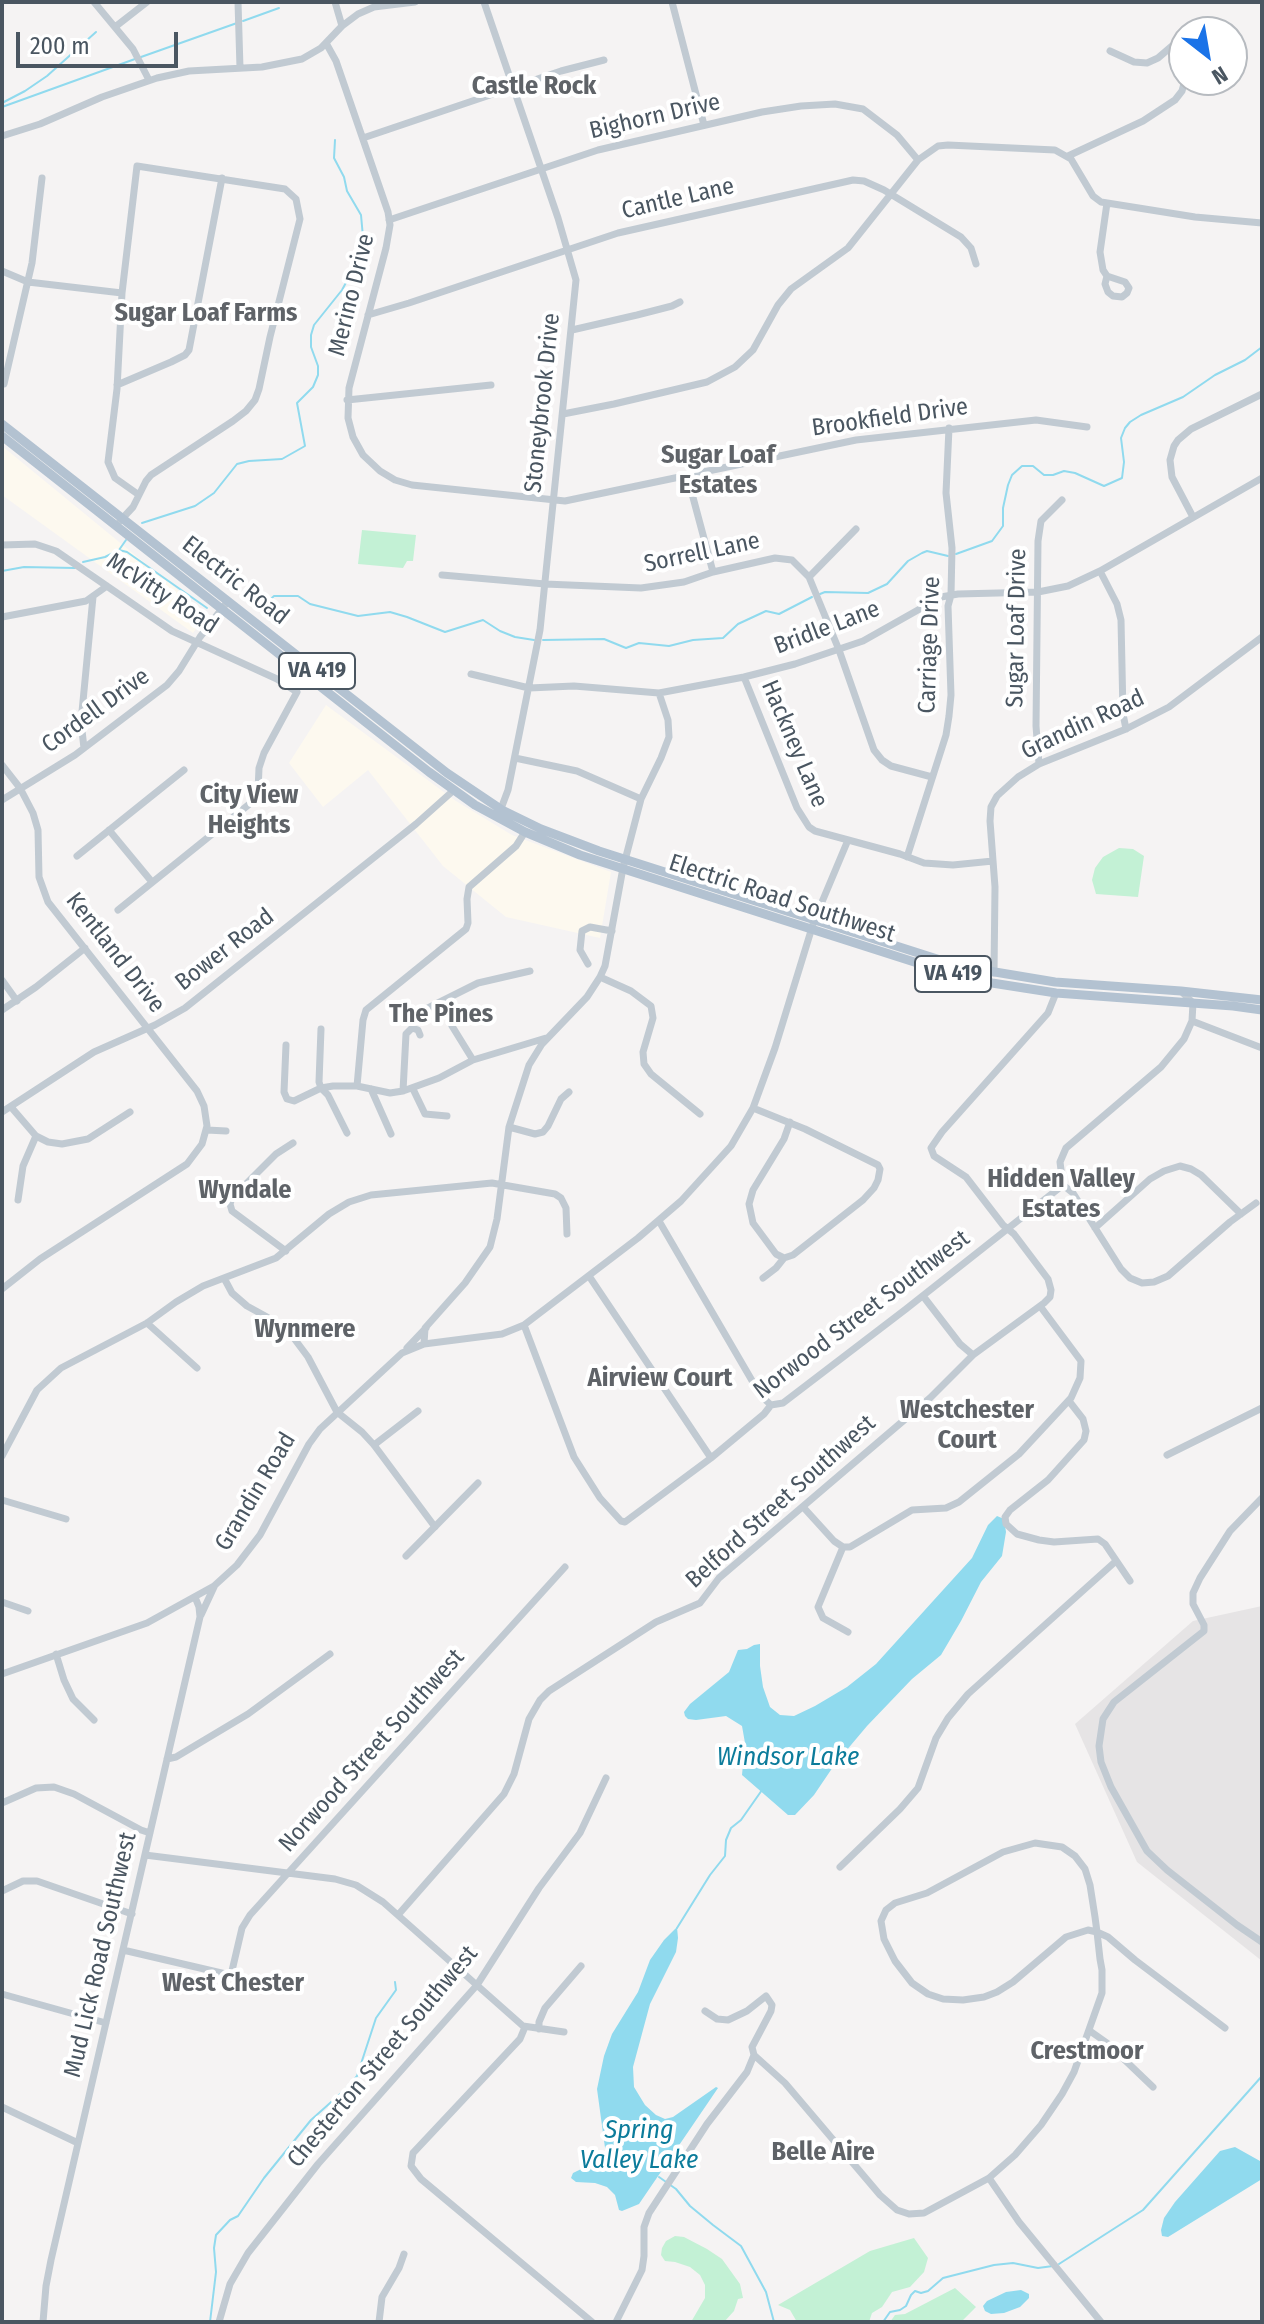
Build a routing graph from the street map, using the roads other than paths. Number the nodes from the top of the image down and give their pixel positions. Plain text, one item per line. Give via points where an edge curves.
1 (94, 2) edge
2 (147, 2) edge
3 (238, 2) edge
4 (335, 2) edge
5 (415, 2) edge
6 (484, 2) edge
7 (672, 2) edge
8 (342, 26) junction
9 (115, 27) junction
10 (326, 43) junction
11 (1168, 50) edge
12 (1110, 51) dead end
13 (604, 60) dead end
14 (240, 68) junction
15 (149, 80) junction
16 (513, 87) junction
17 (1178, 96) edge
18 (704, 125) junction
19 (2, 136) edge
20 (363, 138) junction
21 (1068, 156) junction
22 (918, 160) junction
23 (541, 168) junction
24 (42, 178) dead end
25 (222, 178) junction
26 (890, 194) junction
27 (1107, 203) junction
28 (389, 220) junction
29 (1262, 223) edge
30 (568, 249) junction
31 (976, 264) dead end
32 (2, 271) edge
33 (1107, 276) dead end
34 (28, 282) junction
35 (122, 293) junction
36 (680, 302) dead end
37 (368, 315) junction
38 (572, 330) junction
39 (4, 384) edge
40 (117, 385) junction
41 (491, 385) dead end
42 (1262, 394) edge
43 (347, 400) junction
44 (563, 414) junction
45 (2, 424) edge
46 (1087, 427) dead end
47 (949, 428) junction
48 (2, 436) edge
49 (373, 465) joint
50 (687, 475) junction
51 (1262, 478) edge
52 (139, 495) junction
53 (553, 500) junction
54 (1062, 500) dead end
55 (1193, 517) junction
56 (120, 522) junction
57 (856, 529) dead end
58 (2, 545) edge
59 (1100, 571) junction
60 (713, 572) junction
61 (442, 575) dead end
62 (809, 577) junction
63 (545, 584) junction
64 (107, 586) junction
65 (1038, 592) junction
66 (951, 595) junction
67 (93, 597) junction
68 (225, 605) junction
69 (2, 617) edge
70 (1262, 637) edge
71 (196, 644) junction
72 (839, 650) junction
73 (471, 674) dead end
74 (744, 677) junction
75 (529, 688) junction
76 (659, 693) junction
77 (1126, 729) junction
78 (84, 748) junction
79 (515, 758) junction
80 (1039, 764) junction
81 (2, 765) edge
82 (184, 770) dead end
83 (932, 777) junction
84 (20, 788) junction
85 (454, 790) junction
86 (641, 799) junction
87 (2, 800) edge
88 (500, 814) junction
89 (109, 830) junction
90 (525, 832) junction
91 (848, 840) junction
92 (77, 856) dead end
93 (907, 857) junction
94 (993, 861) junction
95 (624, 864) junction
96 (659, 870) joint
97 (152, 882) junction
98 (118, 910) dead end
99 (813, 926) junction
100 (612, 931) junction
101 (85, 948) junction
102 (588, 964) dead end
103 (530, 971) dead end
104 (600, 977) junction
105 (993, 978) junction
106 (2, 980) edge
107 (1181, 991) junction
108 (1056, 993) junction
109 (1262, 1000) edge
110 (17, 1001) junction
111 (442, 1001) junction
112 (1193, 1003) junction
113 (428, 1008) dead end
114 (2, 1010) edge
115 (1262, 1010) edge
116 (1192, 1021) junction
117 (148, 1028) junction
118 (321, 1029) dead end
119 (420, 1035) dead end
120 (548, 1038) junction
121 (286, 1045) dead end
122 (1262, 1048) edge
123 (473, 1060) junction
124 (357, 1086) junction
125 (321, 1088) junction
126 (371, 1089) junction
127 (413, 1089) junction
128 (403, 1091) junction
129 (569, 1092) dead end
130 (11, 1107) junction
131 (753, 1108) junction
132 (2, 1112) edge
133 (130, 1112) dead end
134 (700, 1114) dead end
135 (447, 1116) dead end
136 (790, 1122) junction
137 (509, 1127) junction
138 (207, 1130) junction
139 (226, 1131) dead end
140 (347, 1133) dead end
141 (391, 1134) dead end
142 (36, 1136) junction
143 (293, 1143) dead end
144 (500, 1184) junction
145 (1063, 1185) junction
146 (18, 1200) dead end
147 (1256, 1203) dead end
148 (1241, 1214) junction
149 (659, 1221) junction
150 (1095, 1228) junction
151 (1008, 1230) junction
152 (567, 1234) dead end
153 (286, 1251) junction
154 (784, 1258) junction
155 (589, 1276) junction
156 (224, 1278) junction
157 (763, 1278) dead end
158 (2, 1289) edge
159 (923, 1296) junction
160 (1040, 1306) junction
161 (147, 1323) junction
162 (524, 1325) junction
163 (427, 1326) junction
164 (424, 1344) junction
165 (402, 1353) junction
166 (973, 1355) junction
167 (197, 1368) dead end
168 (1069, 1401) junction
169 (771, 1405) junction
170 (1262, 1408) edge
171 (418, 1411) dead end
172 (337, 1412) junction
173 (374, 1445) junction
174 (1167, 1455) dead end
175 (2, 1456) edge
176 (711, 1458) junction
177 (478, 1483) dead end
178 (1262, 1498) edge
179 (2, 1500) edge
180 (804, 1508) junction
181 (66, 1519) dead end
182 (435, 1527) junction
183 (843, 1547) junction
184 (406, 1556) dead end
185 (1116, 1561) junction
186 (565, 1567) dead end
187 (1130, 1581) dead end
188 (216, 1584) junction
189 (195, 1597) junction
190 (2, 1602) edge
191 (28, 1611) dead end
192 (200, 1617) junction
193 (848, 1632) dead end
194 (56, 1654) junction
195 (330, 1654) dead end
196 (2, 1674) edge
197 (94, 1720) dead end
198 (167, 1759) junction
199 (606, 1778) dead end
200 (2, 1803) edge
201 (150, 1833) junction
202 (145, 1855) junction
203 (840, 1867) dead end
204 (288, 1873) junction
205 (2, 1891) edge
206 (132, 1914) junction
207 (398, 1915) junction
208 (1097, 1932) junction
209 (1262, 1942) edge
210 (123, 1950) junction
211 (581, 1966) dead end
212 (231, 1975) junction
213 (477, 1985) junction
214 (290, 1989) dead end
215 (2, 1994) edge
216 (705, 2011) dead end
217 (106, 2023) junction
218 (525, 2027) junction
219 (1225, 2028) dead end
220 (539, 2029) junction
221 (1090, 2031) junction
222 (564, 2032) dead end
223 (754, 2055) junction
224 (1153, 2087) dead end
225 (2, 2107) edge
226 (78, 2143) junction
227 (989, 2178) junction
228 (404, 2254) dead end
229 (43, 2322) edge
230 (219, 2322) edge
231 (379, 2322) edge
232 (592, 2322) edge
233 (616, 2322) edge
234 (1101, 2322) edge

1 - 9 street
2 - 9 street
3 - 14 street
4 - 8 street
5 - 8 street via 366,10
6 - 16 street, Stoneybrook Drive
7 - 18 street
8 - 10 street
9 - 15 street
10 - 14 street via 302,59
10 - 20 street, Merino Drive
11 - 12 street via 1147,63
13 - 16 street
14 - 15 street
15 - 19 street
16 - 20 street
16 - 23 street, Stoneybrook Drive
17 - 21 street via 1143,121
18 - 22 street, Bighorn Drive via 801,106 855,106 886,125
18 - 23 street, Bighorn Drive
20 - 28 street, Merino Drive
21 - 22 street via 1052,149 944,145
21 - 27 street via 1093,196
22 - 26 street
23 - 28 street, Bighorn Drive
23 - 30 street, Stoneybrook Drive
24 - 34 street
25 - 35 street via 137,166
25 - 40 street via 189,350
25 - 52 street via 285,189 300,212 259,389 246,411 158,470
26 - 30 street, Cantle Lane via 853,180
26 - 31 street, Cantle Lane via 961,237
26 - 44 street via 848,248 791,289 753,350 727,373 692,386
27 - 29 street
27 - 33 street via 1100,252
28 - 37 street, Merino Drive
30 - 37 street, Cantle Lane
30 - 38 street, Stoneybrook Drive via 576,280
32 - 34 street
34 - 35 street
34 - 39 street
35 - 40 street
36 - 38 street
37 - 43 street, Merino Drive
38 - 44 street, Stoneybrook Drive
40 - 52 street via 108,468
41 - 43 street
42 - 55 street via 1191,429 1174,446 1172,477
43 - 49 street, Merino Drive via 353,437
44 - 53 street, Stoneybrook Drive
45 - 56 main road, Electric Road / VA 419
46 - 47 street, Brookfield Drive via 1036,420
47 - 50 street, Brookfield Drive via 856,440
47 - 66 street, Carriage Drive
48 - 56 main road, Electric Road / VA 419
49 - 53 street, Brookfield Drive via 412,485
50 - 53 street, Brookfield Drive
50 - 60 street
51 - 55 street, Bridle Lane
52 - 56 street
53 - 63 street, Stoneybrook Drive
54 - 65 street, Sugar Loaf Drive via 1039,526
55 - 59 street, Bridle Lane
56 - 68 main road, Electric Road / VA 419
57 - 62 street
58 - 64 street, McVitty Road via 26,543 56,551
59 - 65 street, Bridle Lane
59 - 77 street via 1121,620
60 - 62 street, Sorrell Lane via 784,558
60 - 63 street, Sorrell Lane via 641,588
61 - 63 street, Sorrell Lane
62 - 72 street
63 - 75 street, Stoneybrook Drive
64 - 67 street
64 - 71 street, McVitty Road
65 - 66 street, Bridle Lane
65 - 80 street, Sugar Loaf Drive
66 - 72 street, Bridle Lane
66 - 83 street, Carriage Drive via 949,716
67 - 69 street
67 - 78 street via 81,722
68 - 71 street, Cordell Drive
68 - 85 main road, Electric Road / VA 419
68 - 88 main road, Electric Road / VA 419
70 - 77 street, Grandin Road via 1169,707
71 - 78 street, Cordell Drive via 167,685
71 - 97 street, McVitty Road via 297,692 264,753 252,802
72 - 74 street, Bridle Lane
72 - 83 street via 874,750 891,766
73 - 75 street, Bridle Lane
74 - 76 street, Bridle Lane
74 - 91 street, Hackney Lane via 803,819 815,831
75 - 76 street, Bridle Lane
75 - 79 street, Stoneybrook Drive
76 - 86 street via 669,737
77 - 80 street, Grandin Road
78 - 84 street, Cordell Drive
79 - 86 street via 577,771
79 - 88 street, Stoneybrook Drive
80 - 94 street, Grandin Road via 1005,787 991,807
81 - 84 street, Kentland Drive
82 - 89 street
83 - 93 street, Carriage Drive
84 - 87 street, Cordell Drive
84 - 101 street, Kentland Drive via 38,830 41,886
85 - 88 main road, Electric Road / VA 419
85 - 117 street, Bower Road via 207,991
86 - 95 street
88 - 90 main road, Electric Road / VA 419
88 - 95 main road, Electric Road / VA 419
89 - 92 street
89 - 97 street
90 - 95 main road, Electric Road / VA 419 via 580,855
90 - 124 street via 469,887 466,929 366,1010
91 - 93 street, Hackney Lane
91 - 99 street
93 - 94 street, Hackney Lane via 953,865
94 - 105 street, Grandin Road
95 - 96 main road, Electric Road / VA 419
95 - 99 main road, Electric Road Southwest / VA 419
95 - 100 street
96 - 99 main road, Electric Road Southwest / VA 419
97 - 98 street
99 - 105 main road, Electric Road Southwest / VA 419 via 913,963
99 - 131 street
100 - 102 street via 582,931 580,950
100 - 104 street
101 - 110 street
101 - 117 street, Kentland Drive
103 - 111 street via 478,983
104 - 120 street
104 - 134 street via 651,1006 644,1064
105 - 107 main road, Electric Road Southwest / VA 419
105 - 108 main road, Electric Road Southwest / VA 419
106 - 110 street
107 - 109 main road, Electric Road Southwest / VA 419
107 - 112 street
108 - 112 main road, Electric Road Southwest / VA 419
108 - 151 street via 1048,1013 932,1145 933,1155 966,1177
110 - 114 street
111 - 113 street
111 - 123 street
112 - 115 main road, Electric Road Southwest / VA 419
112 - 116 street
116 - 122 street
116 - 145 street via 1161,1067 1066,1148 1060,1162
117 - 130 street, Bower Road via 94,1052
117 - 138 street, Kentland Drive via 201,1099
118 - 125 street
119 - 128 street via 412,1028 406,1034
120 - 123 street
120 - 137 street via 529,1065
121 - 125 street via 287,1099 300,1100
123 - 127 street
124 - 125 street
124 - 126 street
125 - 140 street
126 - 128 street
126 - 141 street
127 - 128 street
127 - 135 street via 425,1114
129 - 137 street via 543,1132
130 - 132 street, Bower Road
130 - 142 street
131 - 136 street
131 - 149 street via 721,1159
133 - 142 street via 77,1143 56,1144
136 - 154 street via 749,1204 753,1223
136 - 154 street via 878,1165 880,1173 869,1194
137 - 144 street
138 - 139 street
138 - 158 street via 187,1164
142 - 146 street via 23,1166
143 - 153 street via 230,1204 232,1211
144 - 152 street via 558,1195 566,1208
144 - 153 street via 371,1195 329,1214
144 - 163 street via 490,1247
145 - 150 street
145 - 151 street, Norwood Street Southwest
147 - 148 street
148 - 150 street via 1201,1175 1180,1166 1150,1179
148 - 150 street via 1177,1269 1149,1283 1125,1274
149 - 155 street
149 - 169 street
151 - 159 street, Norwood Street Southwest
151 - 160 street via 1051,1284 1050,1297
153 - 156 street
154 - 157 street
155 - 162 street
155 - 176 street
156 - 161 street via 192,1292
156 - 172 street via 247,1306 293,1337
159 - 166 street
159 - 169 street, Norwood Street Southwest via 783,1403
160 - 166 street, Belford Street Southwest
160 - 168 street via 1081,1361
161 - 167 street
161 - 175 street via 43,1382
162 - 164 street via 493,1336
162 - 176 street, Norwood Street Southwest via 574,1457 588,1483 621,1521
163 - 164 street
163 - 165 street
164 - 165 street
165 - 172 street, Grandin Road
166 - 180 street, Belford Street Southwest
168 - 183 street via 1019,1454 959,1502 912,1510
168 - 185 street via 1083,1419 1084,1440 1048,1480 1010,1510 1006,1524 1017,1534 1039,1540 1098,1539
169 - 176 street, Norwood Street Southwest
170 - 174 street
171 - 173 street
172 - 173 street
172 - 188 street, Grandin Road via 313,1437 265,1527
173 - 182 street
177 - 182 street
178 - 209 street via 1230,1531 1200,1578 1192,1598 1204,1625 1202,1633 1110,1707 1103,1719 1100,1754 1111,1787 1147,1851
179 - 181 street
180 - 183 street
180 - 207 street, Belford Street Southwest via 719,1578 700,1603 656,1622 540,1700 504,1794
182 - 184 street
183 - 193 street via 818,1607 823,1618
185 - 187 street
185 - 203 street via 963,1700 936,1738 918,1788
186 - 204 street, Norwood Street Southwest
188 - 189 street, Grandin Road
188 - 192 street
189 - 192 street, Mud Lick Road Southwest
189 - 194 street, Grandin Road via 132,1629
190 - 191 street
192 - 198 street, Mud Lick Road Southwest
194 - 196 street, Grandin Road
194 - 197 street via 73,1699
195 - 198 street via 248,1714
198 - 201 street, Mud Lick Road Southwest
199 - 213 street, Chesterton Street Southwest via 580,1833
200 - 201 street via 36,1788 54,1787
201 - 202 street, Mud Lick Road Southwest
202 - 204 street
202 - 206 street, Mud Lick Road Southwest
204 - 207 street via 356,1885
204 - 212 street, Norwood Street Southwest via 245,1922
205 - 206 street via 37,1881
206 - 210 street, Mud Lick Road Southwest
207 - 213 street
208 - 208 street via 1087,1874 1075,1856 1062,1847 1035,1843 1003,1852 927,1893 895,1903 882,1916 882,1932 912,1983 935,1997 963,2000 990,1995 1013,1982 1066,1937 1083,1930
208 - 219 street
208 - 221 street via 1103,1982
210 - 212 street
210 - 217 street, Mud Lick Road Southwest
211 - 220 street via 545,2008
212 - 214 street
213 - 218 street
213 - 230 street, Chesterton Street Southwest via 257,2241 230,2284
215 - 217 street
216 - 223 street via 728,2020 766,1996 772,2008 752,2047
217 - 226 street, Mud Lick Road Southwest
218 - 220 street
218 - 232 street via 520,2039 413,2153 411,2166
220 - 222 street
221 - 224 street
221 - 227 street via 1051,2111
223 - 227 street via 897,2210 924,2213
223 - 233 street via 649,2213 642,2270
225 - 226 street
226 - 229 street, Mud Lick Road Southwest via 51,2260
227 - 234 street
228 - 231 street via 382,2297

